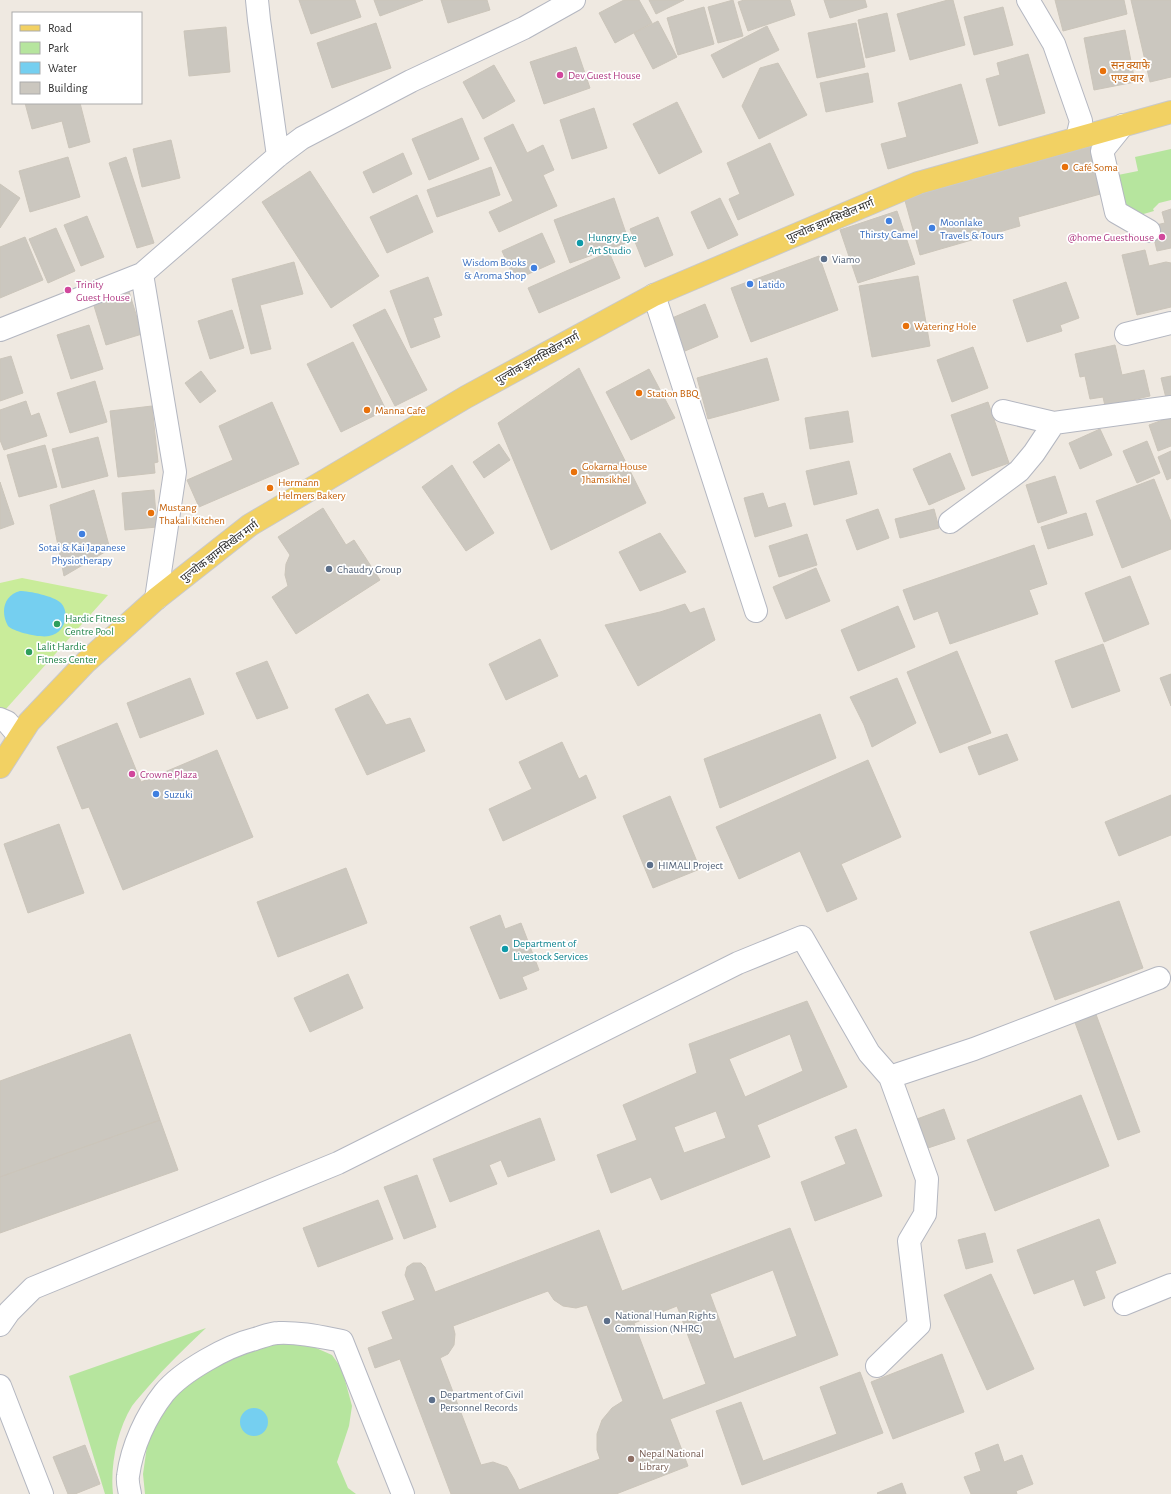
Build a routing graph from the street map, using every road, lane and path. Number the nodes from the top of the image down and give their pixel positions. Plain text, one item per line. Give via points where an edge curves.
1 (257, 0) edge
2 (574, 0) edge
3 (1028, 0) edge
4 (1171, 112) edge
5 (1123, 125) junction
6 (1077, 138) junction
7 (278, 156) junction
8 (1149, 231) dead end
9 (142, 274) junction
10 (654, 295) junction
11 (1171, 323) edge
12 (0, 330) edge
13 (1126, 334) dead end
14 (1171, 407) edge
15 (1003, 411) dead end
16 (1054, 423) junction
17 (950, 522) dead end
18 (156, 599) junction
19 (756, 611) dead end
20 (0, 719) edge
21 (19, 736) junction
22 (0, 768) edge
23 (1158, 978) dead end
24 (890, 1077) junction
25 (1171, 1285) edge
26 (1124, 1304) dead end
27 (0, 1325) edge
28 (877, 1366) dead end
29 (0, 1386) edge
30 (42, 1494) edge
31 (130, 1494) edge
32 (403, 1494) edge

1 - 7 street
2 - 7 street via 524,28 411,81 302,138
3 - 6 street via 1054,44 1081,121
4 - 5 main road, पुल्चोक झामसिखेल मार्ग
5 - 6 main road, पुल्चोक झामसिखेल मार्ग
5 - 8 street via 1102,151 1116,212
6 - 10 main road, पुल्चोक झामसिखेल मार्ग via 918,183
7 - 9 street
9 - 12 street
9 - 18 street via 175,472
10 - 18 main road, पुल्चोक झामसिखेल मार्ग via 466,397 250,525
10 - 19 street
11 - 13 street
14 - 16 street
15 - 16 street
16 - 17 street via 1020,471
18 - 21 main road, पुल्चोक झामसिखेल मार्ग via 86,662
20 - 21 street via 7,722
21 - 22 main road, पुल्चोक झामसिखेल मार्ग
23 - 24 street via 974,1049
24 - 27 street via 869,1053 802,937 738,964 338,1163 33,1288
24 - 28 street via 927,1179 925,1214 909,1241 919,1325
25 - 26 street
29 - 30 street
31 - 32 street via 128,1477 136,1446 148,1416 165,1392 213,1355 244,1341 277,1333 308,1334 342,1341

